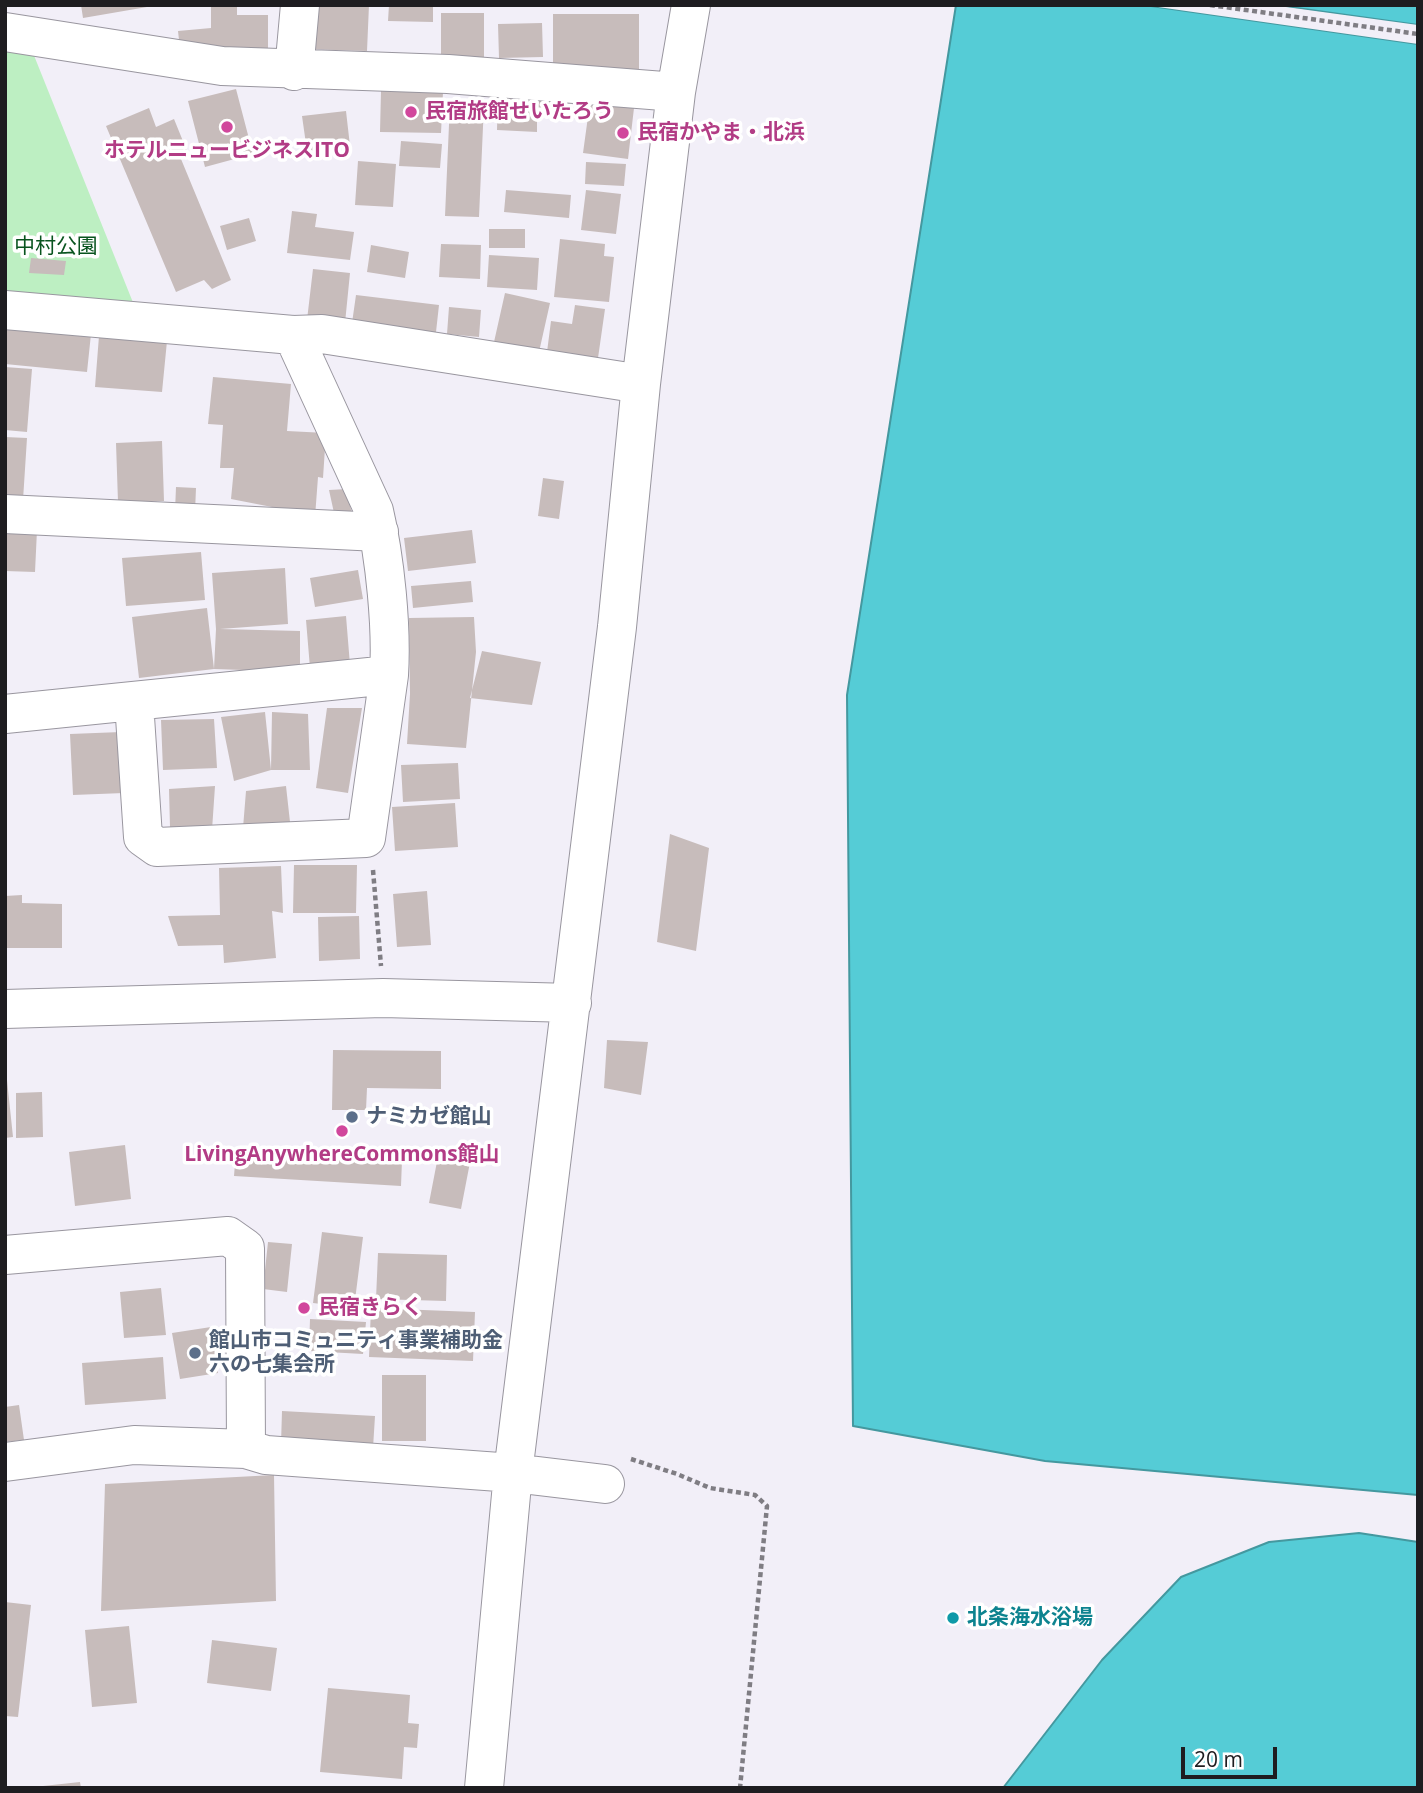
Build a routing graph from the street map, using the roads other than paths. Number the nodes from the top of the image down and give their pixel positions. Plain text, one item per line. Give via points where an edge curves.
1 (300, 5) edge
2 (691, 5) edge
3 (5, 32) edge
4 (294, 71) junction
5 (676, 92) junction
6 (5, 310) edge
7 (293, 335) junction
8 (641, 384) junction
9 (5, 514) edge
10 (379, 532) junction
11 (389, 675) junction
12 (134, 702) junction
13 (5, 713) edge
14 (572, 1003) junction
15 (5, 1009) edge
16 (5, 1255) edge
17 (246, 1449) junction
18 (5, 1462) edge
19 (616, 1472) road end
20 (513, 1474) junction
21 (484, 1788) edge

1 - 4 street
2 - 5 street
3 - 4 street via 222,66
4 - 5 street via 448,74
5 - 8 street
6 - 7 street
7 - 8 street via 322,334
7 - 10 street via 374,511
8 - 14 street
9 - 10 street
10 - 11 street
11 - 12 street
11 - 12 street via 366,838 157,847 143,837
12 - 13 street
14 - 15 street via 383,998
14 - 20 street
16 - 17 street via 228,1236 245,1248
17 - 18 street via 134,1445
17 - 20 street via 266,1455
19 - 20 street
20 - 21 street

